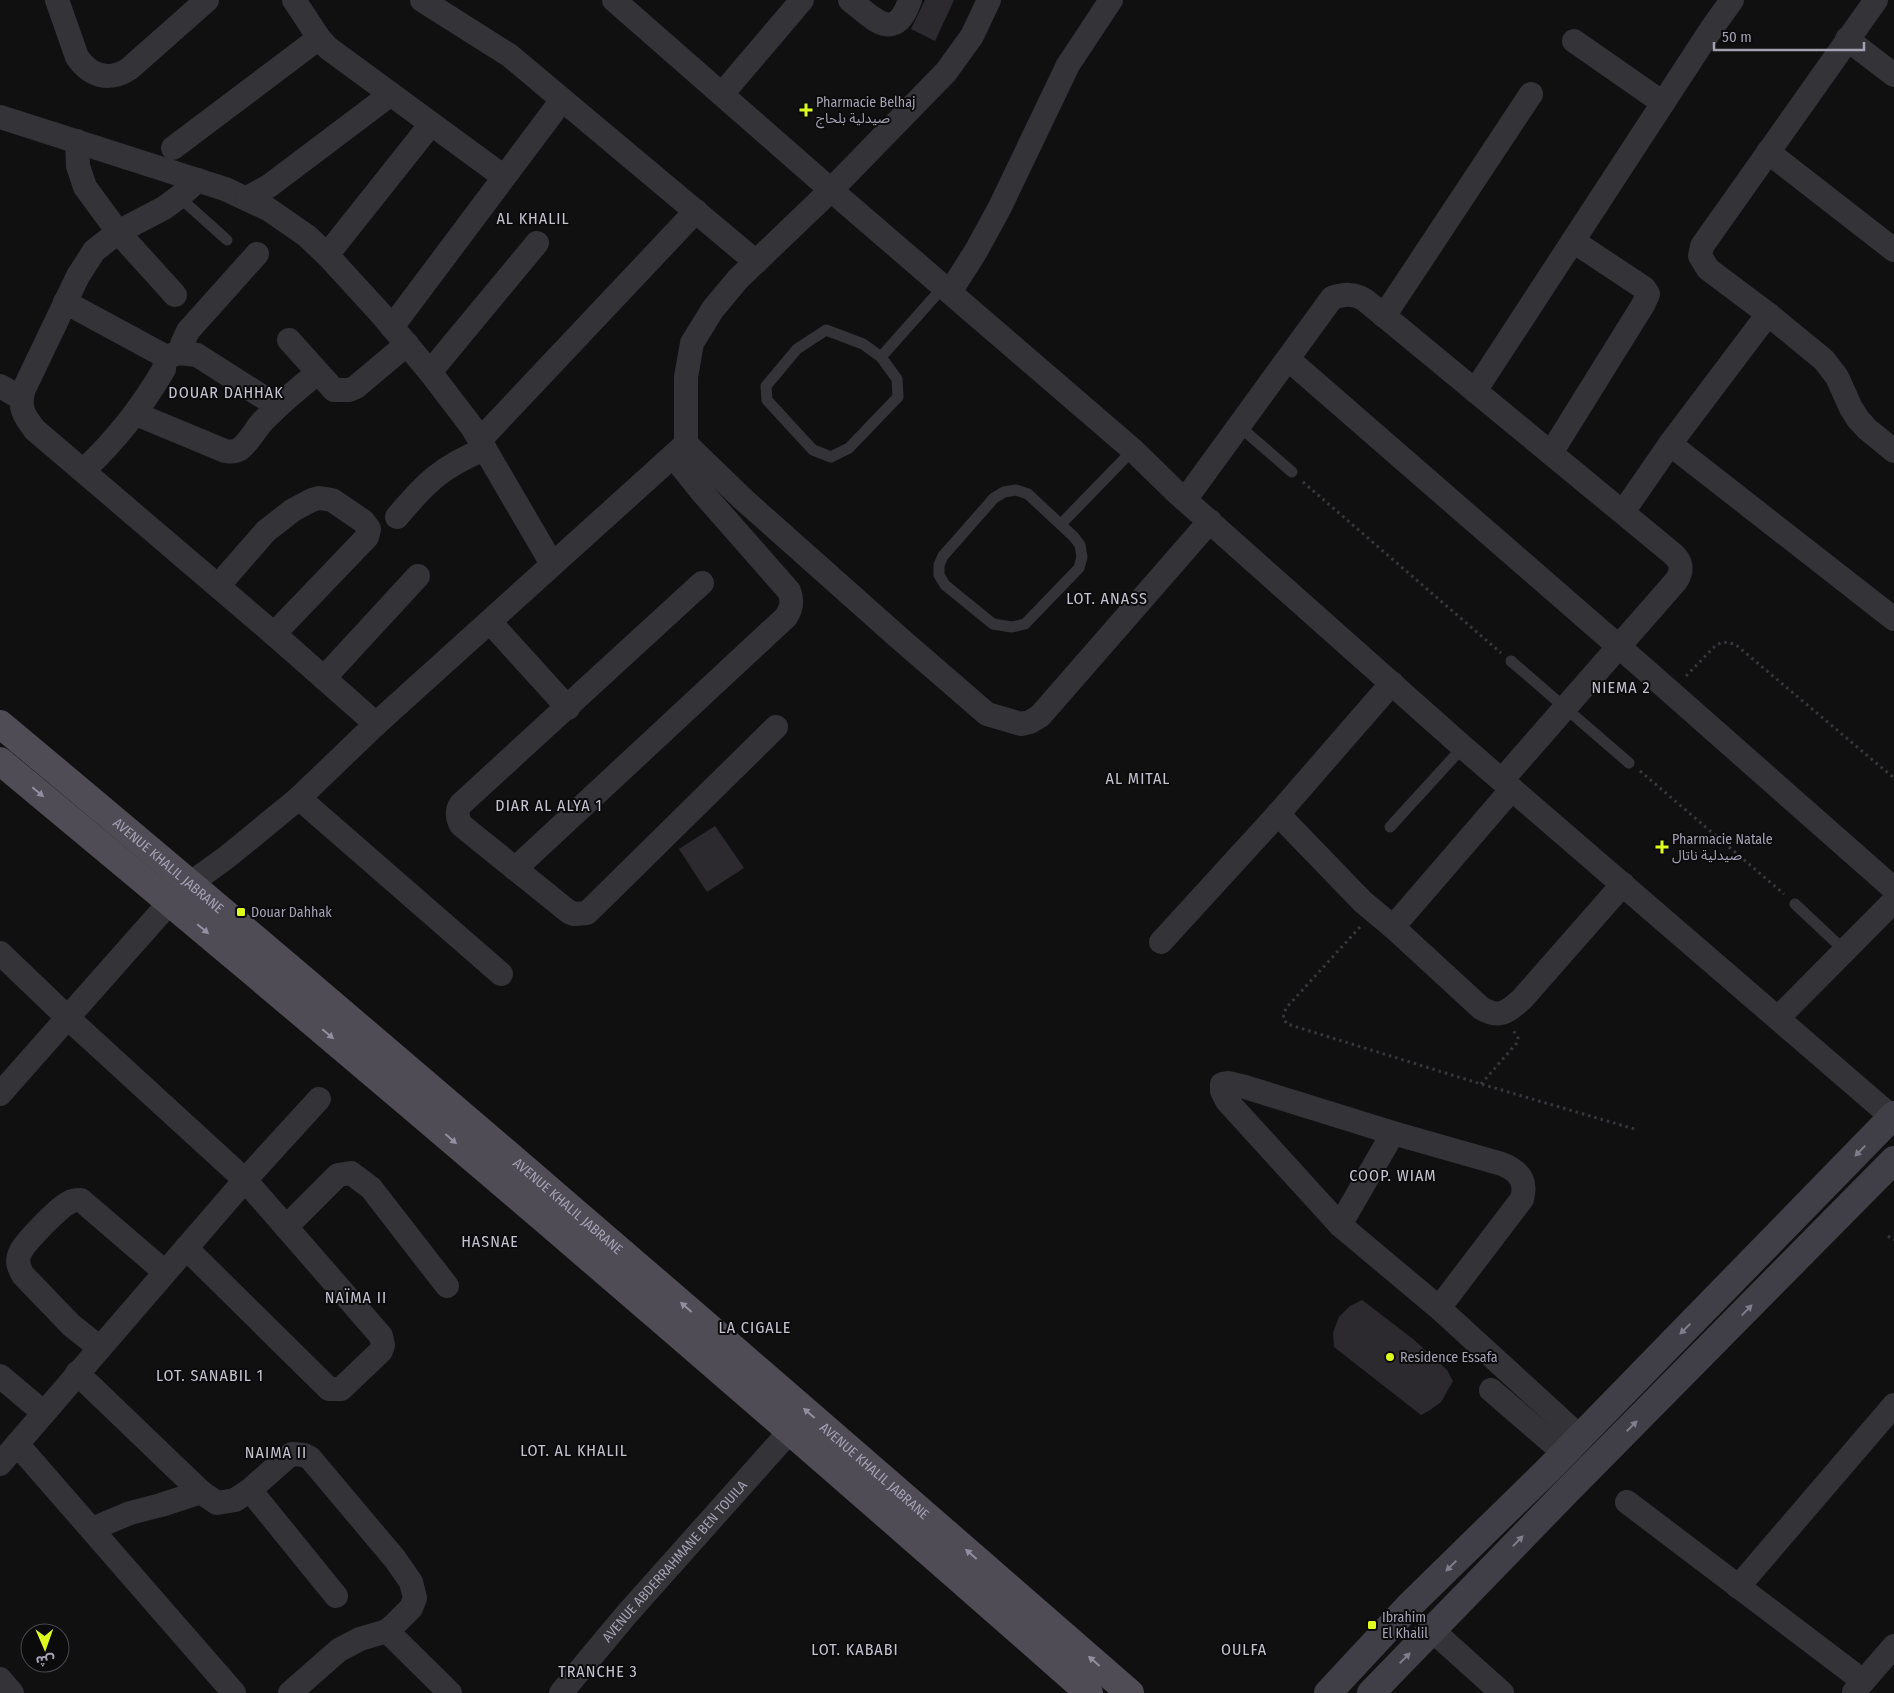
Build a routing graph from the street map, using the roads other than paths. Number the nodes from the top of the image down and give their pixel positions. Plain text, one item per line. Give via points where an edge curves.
1 (57, 0) edge
2 (207, 0) edge
3 (294, 0) edge
4 (422, 0) edge
5 (614, 0) edge
6 (802, 0) edge
7 (850, 0) edge
8 (910, 0) edge
9 (989, 0) edge
10 (1111, 0) edge
11 (1732, 0) edge
12 (1876, 0) edge
13 (319, 38) junction
14 (1847, 39) junction
15 (1574, 41) dead end
16 (1894, 75) edge
17 (391, 94) junction
18 (722, 94) junction
19 (1532, 94) dead end
20 (562, 100) junction
21 (1663, 103) junction
22 (0, 117) edge
23 (431, 124) junction
24 (77, 141) junction
25 (173, 148) dead end
26 (1768, 152) junction
27 (504, 178) junction
28 (198, 180) junction
29 (831, 190) junction
30 (179, 197) junction
31 (247, 198) junction
32 (696, 211) junction
33 (118, 232) junction
34 (227, 240) dead end
35 (1572, 241) junction
36 (537, 243) dead end
37 (1894, 250) edge
38 (257, 254) dead end
39 (327, 255) junction
40 (756, 262) junction
41 (947, 289) junction
42 (176, 295) dead end
43 (65, 302) junction
44 (1768, 314) junction
45 (1384, 316) junction
46 (400, 335) junction
47 (289, 340) dead end
48 (172, 355) junction
49 (881, 358) junction
50 (1288, 359) junction
51 (430, 372) junction
52 (318, 373) junction
53 (0, 386) edge
54 (1475, 391) junction
55 (21, 398) junction
56 (277, 406) junction
57 (136, 414) junction
58 (1239, 426) junction
59 (1670, 444) junction
60 (483, 445) junction
61 (679, 450) junction
62 (1133, 450) junction
63 (1894, 451) edge
64 (1551, 453) junction
65 (84, 470) junction
66 (1292, 472) road end
67 (1185, 500) junction
68 (1623, 512) junction
69 (397, 517) dead end
70 (1210, 521) junction
71 (1061, 524) junction
72 (552, 564) junction
73 (418, 576) dead end
74 (702, 583) dead end
75 (218, 586) junction
76 (1894, 619) edge
77 (490, 622) junction
78 (274, 634) junction
79 (1619, 647) junction
80 (1511, 661) road end
81 (324, 678) junction
82 (1392, 683) junction
83 (568, 708) junction
84 (1565, 708) junction
85 (0, 724) edge
86 (376, 724) junction
87 (776, 727) dead end
88 (1463, 747) junction
89 (0, 761) edge
90 (1629, 763) road end
91 (1507, 784) junction
92 (299, 798) junction
93 (1278, 814) junction
94 (1390, 827) dead end
95 (516, 869) junction
96 (191, 883) junction
97 (1623, 884) junction
98 (1894, 889) edge
99 (1894, 901) edge
100 (170, 902) junction
101 (1795, 904) road end
102 (1393, 927) junction
103 (1161, 942) dead end
104 (1845, 951) junction
105 (0, 953) edge
106 (501, 974) dead end
107 (68, 1018) junction
108 (1778, 1018) junction
109 (0, 1094) edge
110 (319, 1099) dead end
111 (1893, 1116) edge
112 (1393, 1133) junction
113 (1894, 1160) edge
114 (245, 1180) junction
115 (1340, 1225) junction
116 (286, 1227) junction
117 (186, 1248) junction
118 (165, 1272) junction
119 (447, 1286) dead end
120 (1439, 1308) junction
121 (100, 1348) junction
122 (77, 1373) junction
123 (0, 1376) edge
124 (1491, 1390) dead end
125 (1894, 1405) edge
126 (44, 1413) junction
127 (790, 1431) junction
128 (17, 1444) junction
129 (1572, 1445) junction
130 (0, 1464) edge
131 (250, 1490) junction
132 (201, 1492) junction
133 (1627, 1502) dead end
134 (92, 1529) junction
135 (1738, 1587) junction
136 (336, 1596) dead end
137 (387, 1631) junction
138 (1433, 1631) junction
139 (1894, 1646) edge
140 (0, 1679) edge
141 (1858, 1687) edge
142 (12, 1693) edge
143 (234, 1693) edge
144 (290, 1693) edge
145 (450, 1693) edge
146 (561, 1693) edge
147 (1089, 1693) edge
148 (1130, 1693) edge
149 (1328, 1693) edge
150 (1371, 1693) edge
151 (1502, 1693) edge

1 - 2 street via 82,65 107,77 129,69
3 - 13 street
4 - 20 street via 509,55
5 - 18 street
6 - 18 street
7 - 8 street via 885,25 902,17
9 - 29 street via 972,36 946,72
10 - 41 street via 1068,65 976,251
11 - 21 street
12 - 14 street
13 - 17 street
13 - 25 street
14 - 16 street
14 - 26 street
15 - 21 street
17 - 23 street
17 - 31 street via 269,186
18 - 29 street
19 - 45 street
20 - 27 street
20 - 32 street
21 - 35 street
22 - 24 street
23 - 27 street
23 - 39 street
24 - 28 street
24 - 33 street via 78,166 85,187
26 - 37 street
26 - 44 street via 1702,246 1700,256 1708,269
27 - 46 street
28 - 30 street
28 - 31 street
29 - 40 street
29 - 41 street
30 - 33 street
30 - 34 lane
31 - 39 street via 288,222
32 - 40 street
32 - 60 street
33 - 42 street
33 - 43 street via 94,251
35 - 54 street
35 - 64 street via 1644,288 1648,294
36 - 51 street
38 - 48 street via 188,331
39 - 46 street
40 - 61 street via 713,309 692,343
41 - 49 lane
41 - 62 street
43 - 48 street
43 - 55 street
44 - 59 street
44 - 63 street via 1824,360 1838,377 1858,419
45 - 50 street via 1359,296 1346,294 1332,298
45 - 54 street
46 - 51 street
46 - 52 street via 349,390 334,390
47 - 52 street
48 - 56 street via 189,353 204,359
48 - 57 street via 165,361 164,369
49 - 49 lane via 864,344 826,330 797,349 766,386 767,400 813,450 831,457 848,448 898,397 897,379
50 - 58 street
50 - 79 street
51 - 60 street
52 - 56 street
53 - 55 street
54 - 64 street
55 - 65 street via 23,414 35,430
56 - 57 street via 241,448 231,452
57 - 65 street
58 - 66 lane
58 - 67 street
59 - 68 street
59 - 76 street
60 - 69 street via 436,476
60 - 72 street
61 - 70 street via 744,500 987,714 1021,724 1040,716
61 - 72 street
61 - 95 street via 789,591 790,611
62 - 67 street
62 - 71 lane
64 - 68 street
65 - 75 street
67 - 70 street
68 - 79 street via 1677,557 1681,571
70 - 82 street
71 - 71 lane via 1028,494 1016,490 1004,492 994,498 942,556 939,575 945,585 994,624 1012,627 1025,624 1079,568 1082,557 1080,545
72 - 77 street
73 - 81 street
74 - 83 street
75 - 78 street
75 - 78 street via 266,531 312,500 332,500 363,521 369,530 367,537
77 - 83 street
77 - 86 street
78 - 81 street
79 - 84 street
79 - 98 street
80 - 84 lane
81 - 86 street
82 - 88 street
82 - 93 street
83 - 95 street via 458,808 461,825
84 - 90 lane
84 - 91 street
85 - 96 main road, AVENUE KHALIL JABRANE
86 - 92 street
87 - 95 street via 587,913 569,912
88 - 91 street
88 - 94 lane
89 -> 100 main road, AVENUE KHALIL JABRANE
91 - 97 street
91 - 102 street
92 - 96 street
92 - 106 street
93 - 102 street via 1363,902
93 - 103 street
96 - 100 street
148 -> 96 main road, AVENUE KHALIL JABRANE
97 - 102 street via 1522,999 1506,1012 1489,1013 1481,1008
97 - 108 street
99 - 104 street
100 - 107 street
100 -> 127 main road, AVENUE KHALIL JABRANE via 357,1058
101 - 104 lane
104 - 108 street
105 - 107 street
107 - 109 street
107 - 114 street
108 - 111 street
110 - 114 street
111 -> 129 main road
112 - 115 street
112 - 115 street via 1245,1086 1222,1084 1227,1100
112 - 120 street via 1502,1164 1521,1176 1524,1184 1522,1199
138 -> 113 main road
114 - 116 street
114 - 117 street
115 - 120 street
116 - 117 street via 381,1336 381,1351 341,1388 329,1389
116 - 119 street via 338,1175 351,1173 371,1188
117 - 118 street
118 - 121 street
118 - 121 street via 81,1200 69,1202 25,1244 18,1261 23,1275 71,1325
120 - 129 street
121 - 122 street
122 - 126 street
122 - 132 street
123 - 126 street
124 - 129 street
125 - 135 street
126 - 128 street
127 - 146 street, AVENUE ABDERRAHMANE BEN TOUILA
127 - 147 main road, AVENUE KHALIL JABRANE
128 - 130 street
128 - 134 street
129 -> 149 main road via 1409,1606
131 - 132 street via 235,1500 217,1504
131 - 136 street
131 - 137 street via 286,1458 298,1454 310,1458 411,1582 415,1598 411,1608
132 - 134 street via 161,1506 130,1512
133 - 135 street
134 - 143 street
135 - 141 street
137 - 144 street via 339,1650
137 - 145 street
150 -> 138 main road
138 - 151 street
139 - 141 street
140 - 142 street

